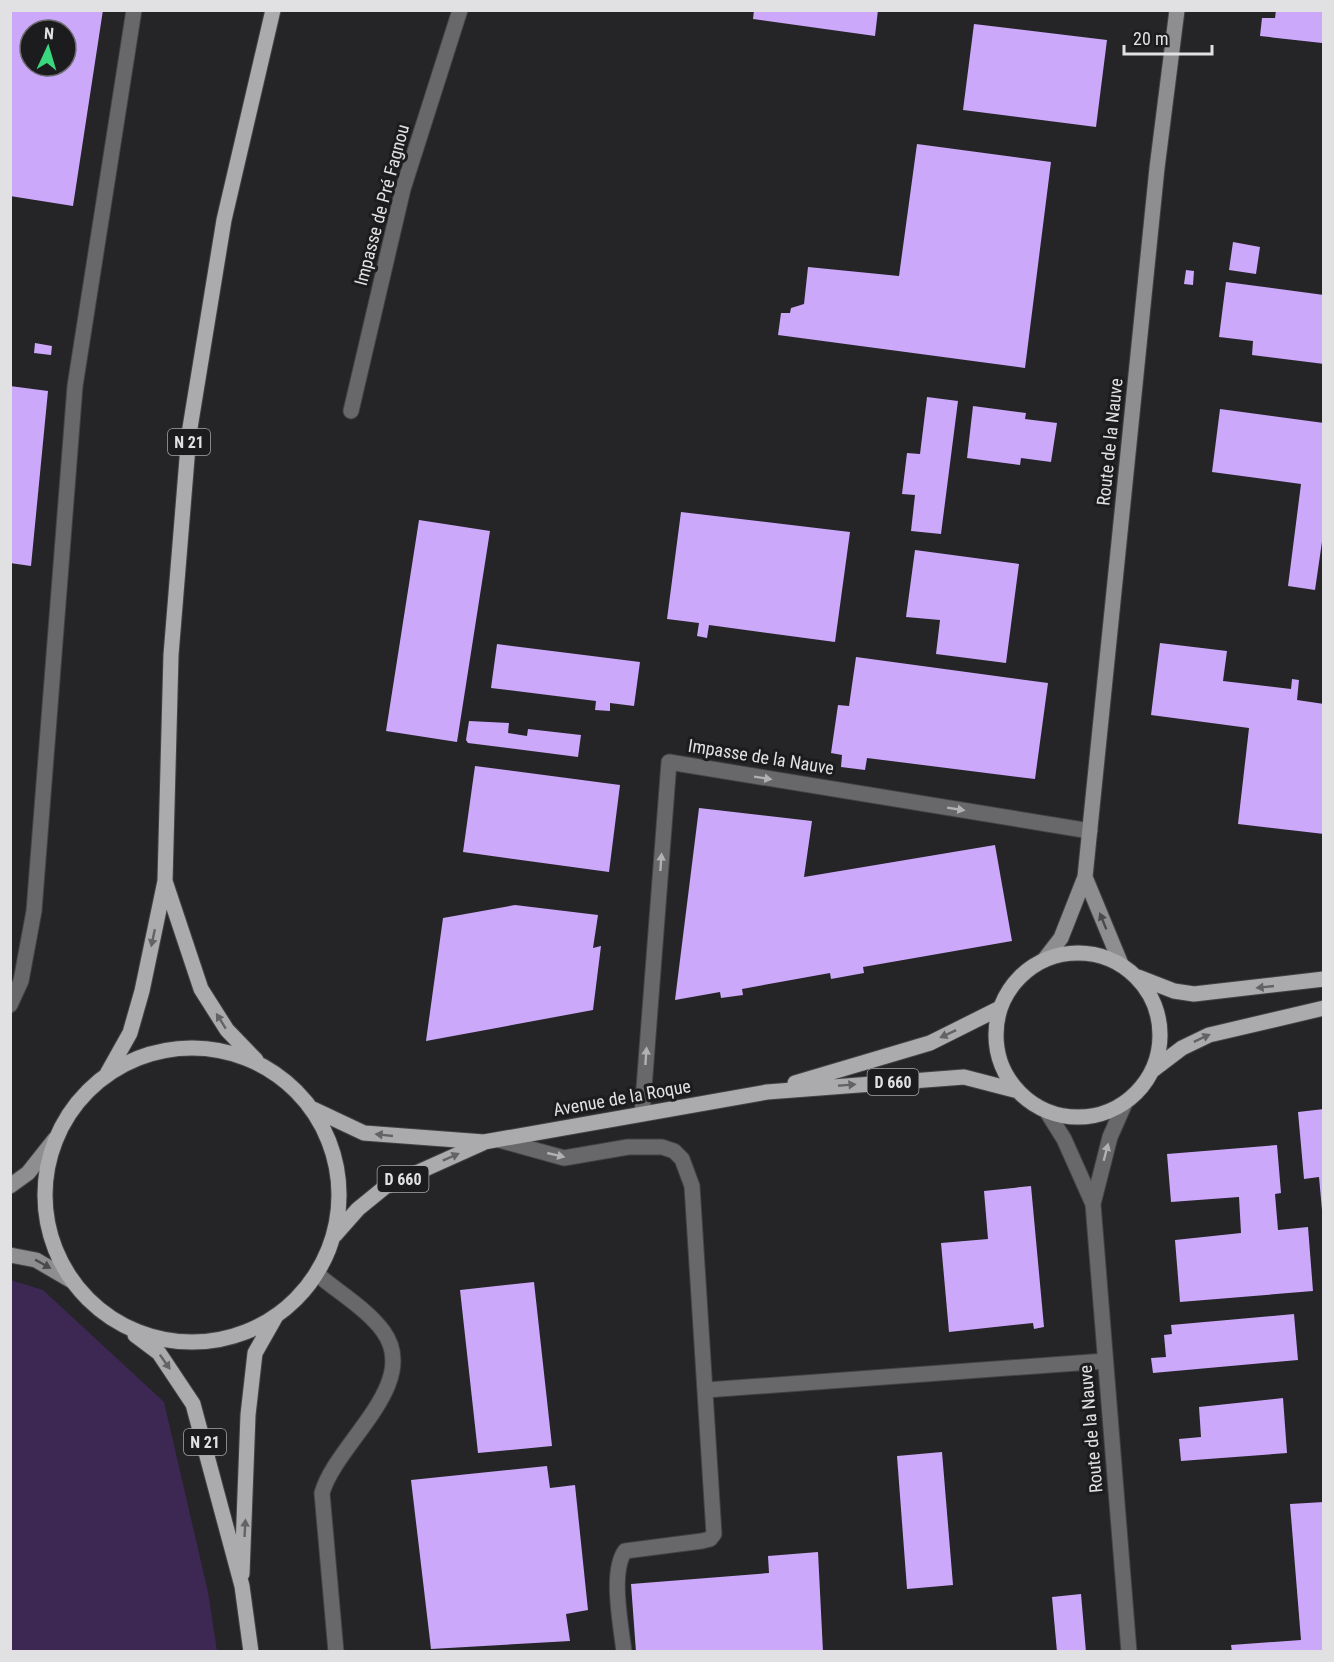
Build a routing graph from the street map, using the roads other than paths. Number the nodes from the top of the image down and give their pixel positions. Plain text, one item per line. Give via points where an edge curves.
1 (134, 10) edge
2 (273, 10) edge
3 (460, 10) edge
4 (1177, 10) edge
5 (351, 411) dead end
6 (1090, 831) junction
7 (1085, 877) junction
8 (165, 881) junction
9 (1044, 960) junction
10 (1121, 964) junction
11 (1137, 976) junction
12 (1323, 979) edge
13 (10, 1005) edge
14 (1000, 1008) junction
15 (1323, 1008) edge
16 (261, 1064) junction
17 (1154, 1070) junction
18 (107, 1074) junction
19 (1018, 1091) junction
20 (767, 1092) junction
21 (1125, 1103) junction
22 (313, 1109) junction
23 (1047, 1112) junction
24 (642, 1114) junction
25 (55, 1139) junction
26 (492, 1141) junction
27 (10, 1186) edge
28 (1093, 1204) junction
29 (335, 1235) junction
30 (10, 1255) edge
31 (317, 1275) junction
32 (72, 1281) junction
33 (276, 1316) junction
34 (120, 1324) junction
35 (1105, 1361) junction
36 (706, 1390) junction
37 (242, 1586) junction
38 (251, 1652) edge
39 (336, 1652) edge
40 (624, 1652) edge
41 (1129, 1652) edge

1 - 13 street via 75,386 34,910 21,981
2 - 8 main road, N 21 via 224,220 189,434 171,655
3 - 5 street, Impasse de Pré Fagnou via 403,189
4 - 6 street, Route de la Nauve
6 - 7 street, Route de la Nauve
24 -> 6 street, Impasse de la Nauve via 669,762
7 - 9 street, Route de la Nauve via 1061,938
10 -> 7 street, Route de la Nauve
16 -> 8 main road, N 21 via 227,1030 201,989
8 -> 18 main road, N 21 via 130,1033
9 - 10 main road via 1070,952 1096,954
9 - 14 main road via 1025,971
10 - 11 main road
12 -> 11 main road via 1194,994 1174,991
11 - 17 main road via 1152,997 1160,1021 1160,1046
14 - 19 main road via 995,1029 997,1052
14 -> 20 main road, D 660 via 930,1042
17 -> 15 main road via 1182,1048 1209,1035
16 - 18 main road via 223,1050 182,1047 143,1055
16 - 22 main road via 289,1083
17 - 21 main road
18 - 25 main road via 76,1102
20 -> 19 main road, D 660 via 964,1077
19 - 23 main road
20 - 24 main road, Avenue de la Roque / D 660
21 - 23 main road via 1092,1116 1074,1118
28 -> 21 street via 1110,1137
26 -> 22 main road, D 660 via 364,1133
22 - 29 main road via 333,1148 340,1191
23 - 28 street via 1064,1139
24 - 26 main road, Avenue de la Roque / D 660
25 - 27 street via 28,1173
25 - 32 main road via 44,1187 50,1237
29 -> 26 main road, D 660 via 385,1187
26 -> 36 street via 564,1158 628,1147 662,1147 682,1159 688,1169 694,1205
28 - 35 street, Route de la Nauve
29 - 31 main road
30 -> 32 street via 36,1260
31 - 33 main road
31 - 39 street via 384,1332 392,1350 393,1366 382,1399 327,1476 322,1493
32 - 34 main road via 94,1306
33 - 34 main road via 240,1335 199,1342 159,1339
37 -> 33 main road, N 21 via 255,1353
34 -> 37 main road, N 21 via 159,1353 193,1404
35 - 36 street
35 - 41 street, Route de la Nauve
36 - 40 street via 714,1534 702,1541 625,1551 617,1573
37 - 38 main road, N 21

